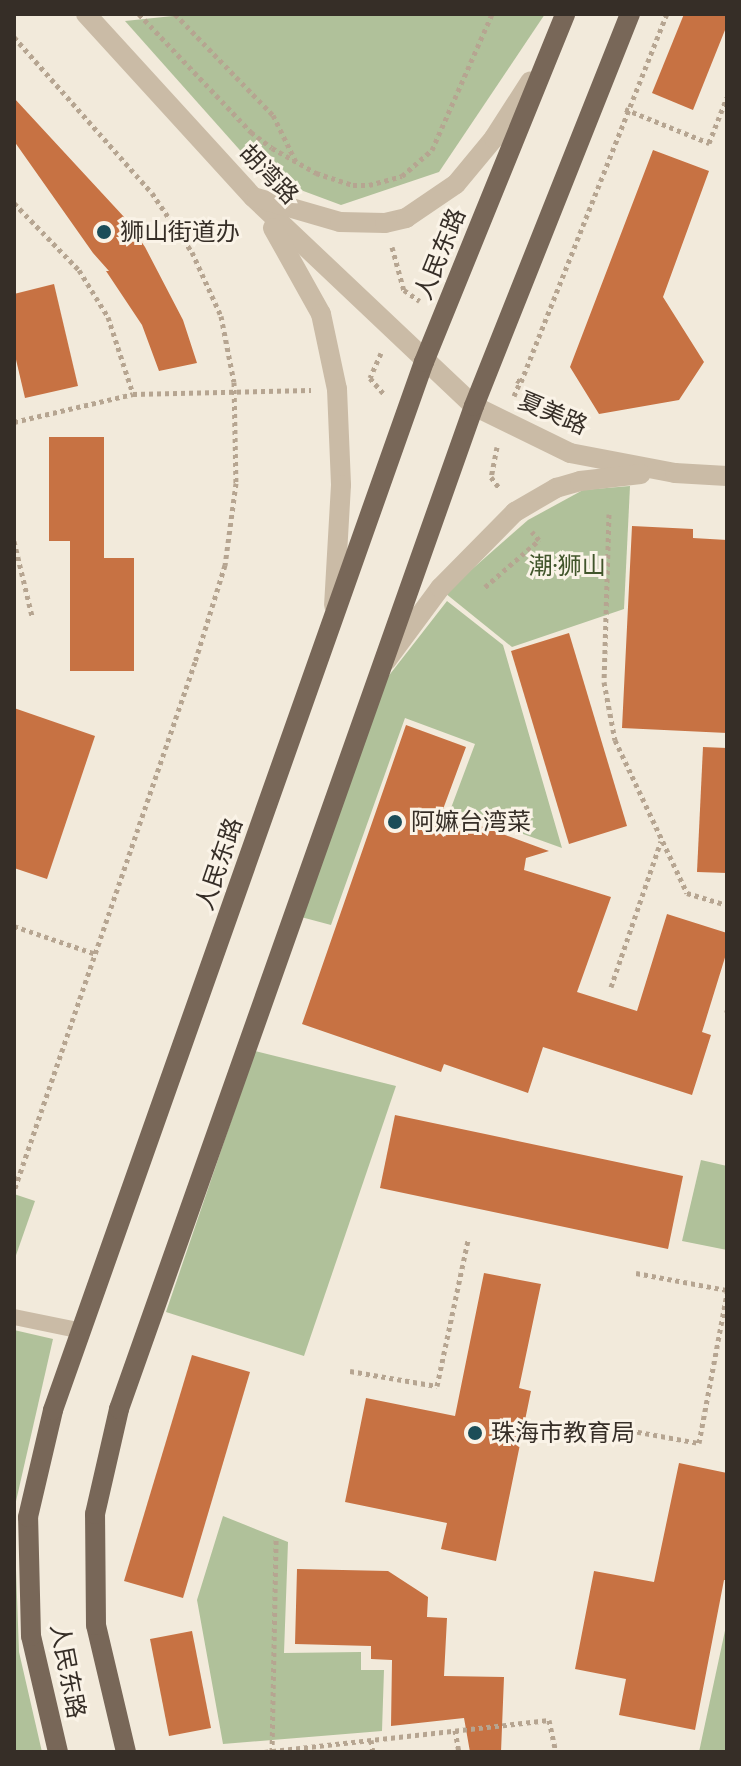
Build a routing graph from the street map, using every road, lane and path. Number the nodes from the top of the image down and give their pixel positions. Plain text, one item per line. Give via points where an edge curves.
1 (86, 14) edge
2 (139, 14) edge
3 (175, 14) edge
4 (492, 14) edge
5 (565, 14) edge
6 (630, 14) edge
7 (667, 14) edge
8 (557, 35) junction
9 (14, 37) edge
10 (727, 97) edge
11 (597, 98) junction
12 (629, 111) junction
13 (297, 163) junction
14 (253, 197) junction
15 (14, 203) edge
16 (404, 290) dead end
17 (443, 316) junction
18 (492, 360) junction
19 (424, 362) junction
20 (370, 378) dead end
21 (521, 382) dead end
22 (337, 389) junction
23 (234, 393) junction
24 (133, 394) junction
25 (474, 406) junction
26 (503, 420) junction
27 (14, 422) edge
28 (675, 473) junction
29 (727, 476) edge
30 (515, 512) junction
31 (609, 514) dead end
32 (14, 541) edge
33 (474, 597) dead end
34 (32, 616) dead end
35 (333, 618) junction
36 (382, 668) junction
37 (662, 840) junction
38 (727, 905) edge
39 (14, 926) edge
40 (96, 954) junction
41 (611, 987) dead end
42 (14, 1191) edge
43 (468, 1240) dead end
44 (636, 1273) dead end
45 (727, 1291) edge
46 (14, 1317) edge
47 (82, 1331) junction
48 (350, 1371) dead end
49 (606, 1426) dead end
50 (276, 1537) dead end
51 (455, 1730) junction
52 (371, 1740) junction
53 (58, 1752) edge
54 (126, 1752) edge
55 (264, 1752) edge
56 (272, 1752) edge
57 (373, 1752) edge
58 (459, 1752) edge
59 (556, 1752) edge

1 - 14 street, 胡湾路
2 - 13 path via 251,132
3 - 13 path via 273,115
4 - 13 path via 432,150 402,176 353,185
5 - 8 main road, 人民东路
6 - 11 main road, 人民东路
7 - 12 path
8 - 14 street via 494,138 456,184 417,211 385,223 362,224
8 - 17 main road, 人民东路
9 - 23 path via 152,193 192,252 221,316
10 - 12 path via 709,143
11 - 12 path
11 - 18 main road, 人民东路
12 - 21 path
14 - 19 street, 胡湾路
14 - 22 street via 321,314
15 - 24 path via 79,270 108,317
16 - 17 path
17 - 19 main road, 人民东路
18 - 25 main road, 人民东路
18 - 26 path via 520,382
19 - 25 street, 夏美路
19 - 35 main road, 人民东路
20 - 22 path
22 - 23 path
22 - 35 street via 341,485
23 - 24 path
23 - 40 path via 236,483 225,565
24 - 27 path
25 - 26 street, 夏美路
25 - 36 main road, 人民东路
26 - 28 street, 夏美路 via 570,453
26 - 30 path via 491,477
28 - 29 street, 夏美路
28 - 30 street via 580,481 556,488
30 - 33 path via 539,540
30 - 36 street via 440,588
31 - 37 path via 604,682 615,740
32 - 34 path
35 - 47 main road, 人民东路
36 - 54 main road, 人民东路 via 116,1424 95,1514 96,1625
37 - 38 path via 687,893
37 - 41 path
39 - 40 path
40 - 42 path
43 - 48 path via 437,1386
44 - 45 path
45 - 49 path via 699,1443
46 - 47 lane
47 - 53 main road, 人民东路 via 53,1410 28,1517 31,1636
50 - 56 path
51 - 52 path
51 - 58 path
51 - 59 path via 549,1720
52 - 56 path
52 - 57 path
55 - 56 path

